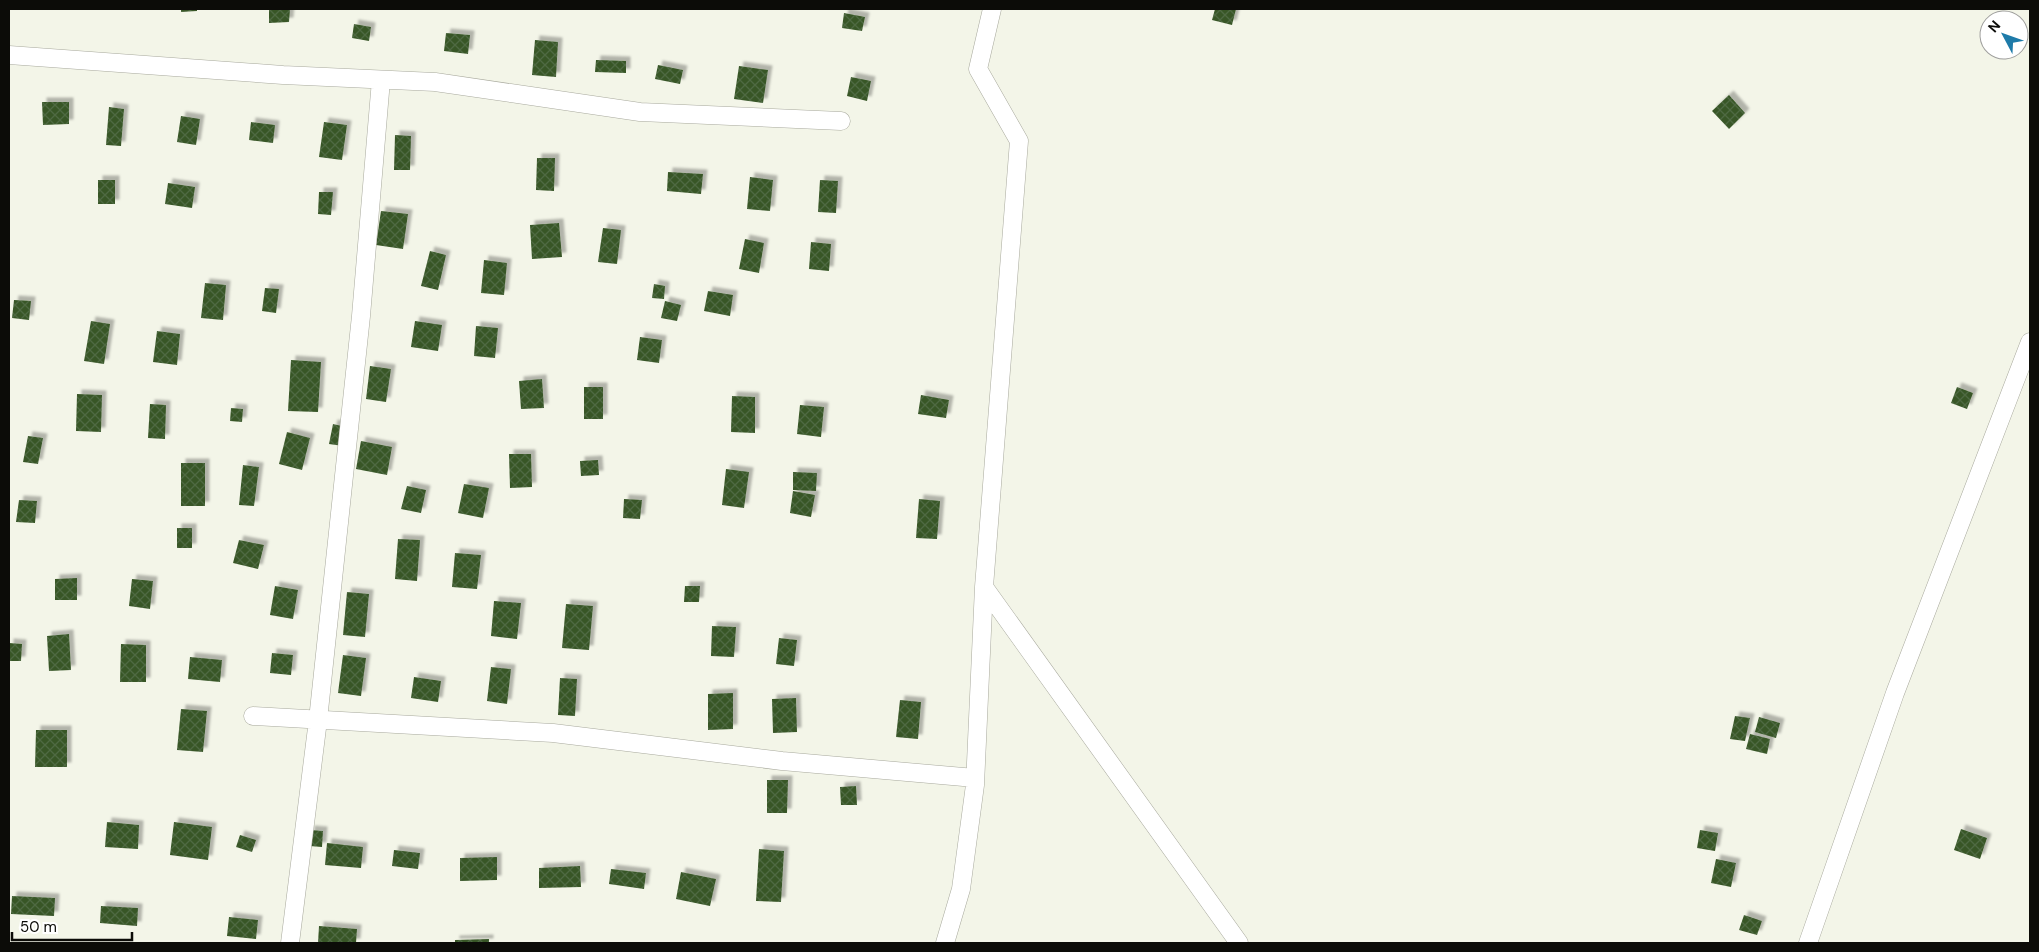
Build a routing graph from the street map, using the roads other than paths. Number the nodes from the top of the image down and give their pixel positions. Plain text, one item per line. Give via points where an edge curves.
1 (992, 9) edge
2 (9, 55) edge
3 (381, 80) junction
4 (841, 121) dead end
5 (2030, 342) edge
6 (984, 587) junction
7 (253, 716) dead end
8 (318, 720) junction
9 (975, 778) junction
10 (290, 943) edge
11 (945, 943) edge
12 (1239, 943) edge
13 (1808, 943) edge

1 - 6 street via 978,69 1019,141
2 - 3 street
3 - 4 street via 435,82 640,112
3 - 8 street via 361,316
5 - 13 street via 1895,694
6 - 9 street
6 - 12 street
7 - 8 street
8 - 9 street via 553,733 782,761
8 - 10 street
9 - 11 street via 961,889

